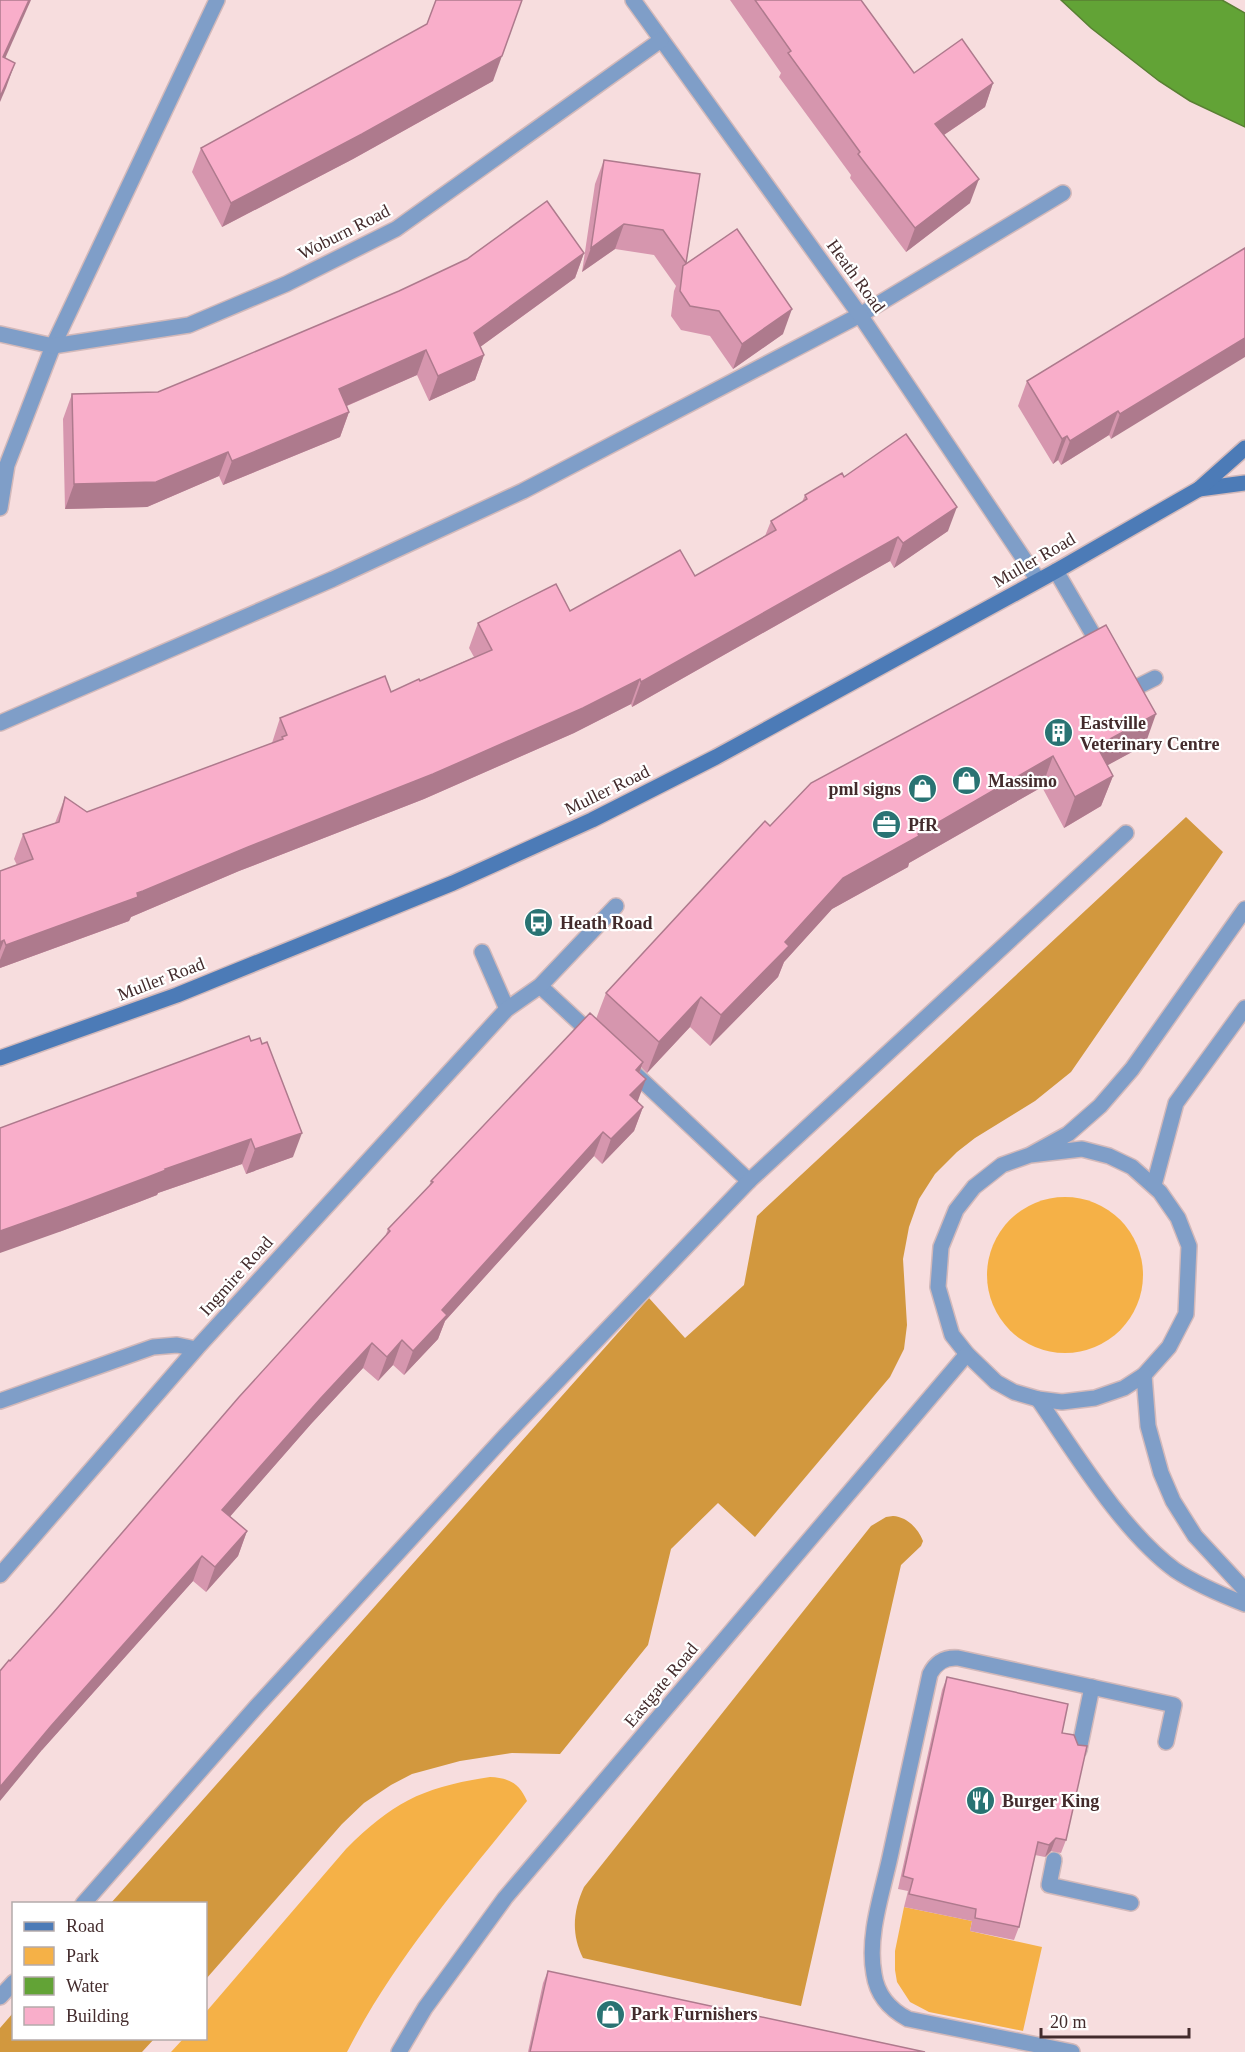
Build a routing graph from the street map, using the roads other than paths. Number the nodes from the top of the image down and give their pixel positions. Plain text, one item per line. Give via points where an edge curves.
1 (217, 0) edge
2 (633, 0) edge
3 (661, 40) junction
4 (1064, 193) dead end
5 (860, 315) junction
6 (0, 334) edge
7 (53, 346) junction
8 (1245, 448) edge
9 (1245, 483) edge
10 (1199, 489) junction
11 (0, 508) edge
12 (1056, 571) junction
13 (1038, 580) junction
14 (1155, 678) dead end
15 (0, 723) edge
16 (1126, 833) dead end
17 (616, 906) dead end
18 (1245, 909) edge
19 (482, 952) dead end
20 (540, 986) junction
21 (1245, 1008) edge
22 (507, 1009) junction
23 (0, 1058) edge
24 (1030, 1155) junction
25 (749, 1181) junction
26 (1154, 1185) junction
27 (196, 1349) junction
28 (967, 1354) junction
29 (1144, 1375) junction
30 (1038, 1399) junction
31 (0, 1401) edge
32 (0, 1575) edge
33 (1245, 1590) edge
34 (1245, 1604) edge
35 (1092, 1687) junction
36 (1166, 1742) dead end
37 (1078, 1750) edge
38 (1054, 1860) dead end
39 (85, 1902) edge
40 (1131, 1903) dead end
41 (12, 1984) edge
42 (0, 1997) edge
43 (399, 2052) edge
44 (1072, 2052) edge

1 - 7 street
2 - 3 street, Heath Road
3 - 5 street, Heath Road
3 - 7 street, Woburn Road via 396,229 286,284 189,325
4 - 5 street
5 - 13 street, Heath Road
5 - 15 street via 523,491 333,579
6 - 7 street, Woburn Road
7 - 11 street via 7,465
8 - 10 main road, Muller Road
9 - 10 main road, Muller Road
10 - 12 main road, Muller Road
12 - 13 main road, Muller Road
12 - 14 street via 1127,692
13 - 23 main road, Muller Road via 716,757 592,820 453,883 177,995
16 - 25 street
17 - 20 street, Ingmire Road
18 - 24 street via 1132,1069 1100,1106 1068,1134
19 - 22 street
20 - 22 street, Ingmire Road
20 - 25 street
21 - 26 street via 1176,1103
22 - 27 street, Ingmire Road
24 - 26 street via 1082,1149 1132,1167
24 - 28 street via 1002,1166 974,1187 956,1210 941,1247 938,1287 952,1335
25 - 39 street via 489,1453 257,1706
26 - 29 street via 1178,1218 1189,1246 1188,1283 1186,1314 1169,1347
27 - 31 street via 177,1345 153,1347
27 - 32 street, Ingmire Road
28 - 30 street via 996,1382
28 - 43 street, Eastgate Road via 505,1898 425,2008
29 - 30 street via 1124,1388 1095,1398 1062,1402
29 - 33 street via 1148,1426 1173,1501 1195,1536
30 - 34 street via 1146,1545 1176,1570
35 - 36 street via 1174,1706
35 - 37 street
35 - 44 street via 958,1658 945,1659 933,1668 874,1939 878,1988 882,1998 899,2014 923,2023
38 - 40 street via 1049,1885
41 - 42 street

